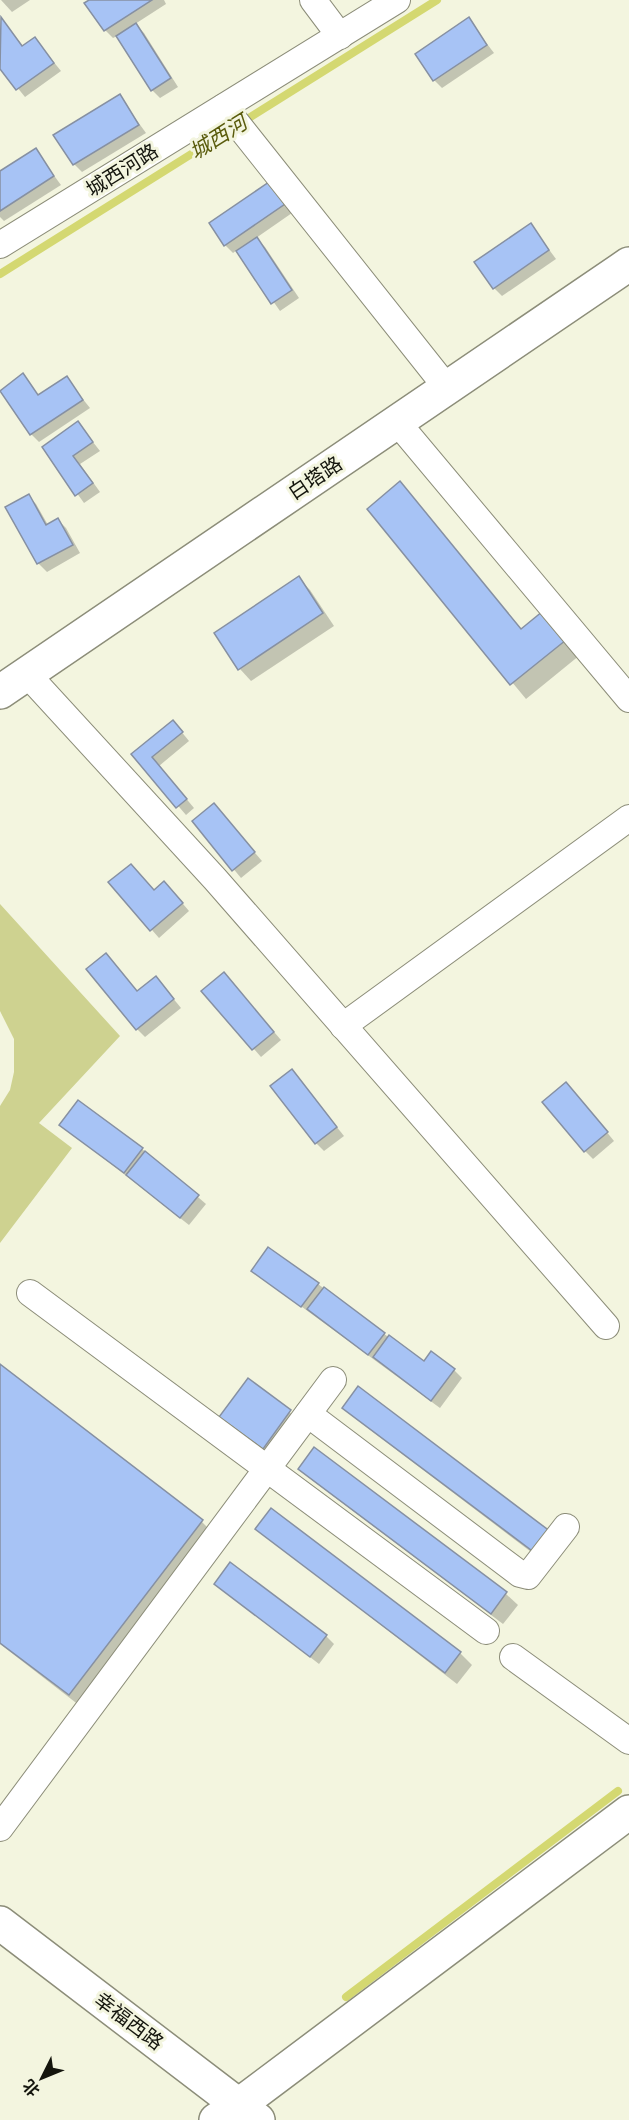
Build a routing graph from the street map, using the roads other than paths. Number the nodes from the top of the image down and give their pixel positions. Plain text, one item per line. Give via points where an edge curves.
1 (313, 0) edge
2 (397, 0) edge
3 (340, 36) junction
4 (235, 121) junction
5 (0, 245) edge
6 (629, 264) edge
7 (447, 388) junction
8 (397, 422) junction
9 (27, 674) junction
10 (0, 692) edge
11 (629, 699) edge
12 (629, 818) edge
13 (343, 1026) junction
14 (30, 1293) dead end
15 (606, 1326) dead end
16 (333, 1380) dead end
17 (308, 1414) junction
18 (267, 1468) junction
19 (566, 1527) dead end
20 (486, 1631) dead end
21 (513, 1657) dead end
22 (629, 1741) edge
23 (629, 1812) edge
24 (0, 1828) edge
25 (0, 1923) edge
26 (238, 2115) edge

1 - 3 street
2 - 3 street, 城西河路
3 - 4 street, 城西河路
4 - 5 street, 城西河路
4 - 7 street
6 - 7 street, 白塔路
7 - 8 street, 白塔路
8 - 9 street, 白塔路
8 - 11 street
9 - 10 street, 白塔路
9 - 13 street
12 - 13 street
13 - 15 street
14 - 18 street
16 - 17 street
17 - 18 street
17 - 19 street via 520,1574 528,1576
18 - 20 street
18 - 24 street
21 - 22 street
23 - 26 street
25 - 26 street, 幸福西路

